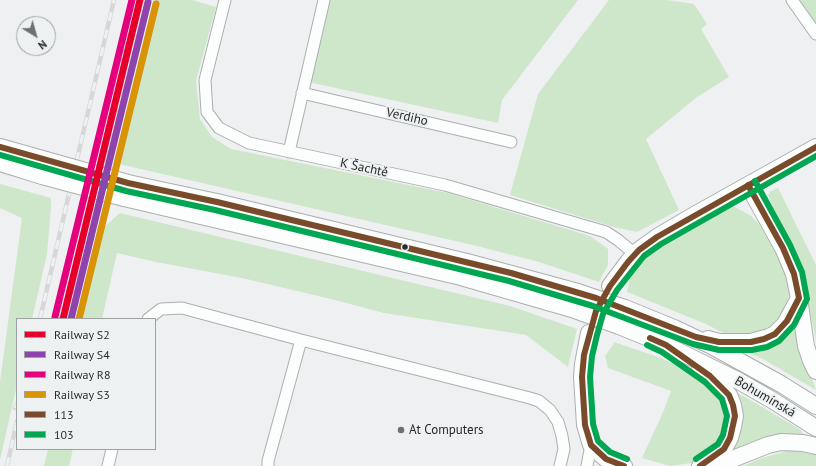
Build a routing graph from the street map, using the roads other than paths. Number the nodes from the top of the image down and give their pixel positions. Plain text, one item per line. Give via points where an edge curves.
1 (225, 0) edge
2 (324, 0) edge
3 (792, 0) edge
4 (816, 34) edge
5 (302, 93) junction
6 (511, 142) dead end
7 (0, 147) edge
8 (816, 147) edge
9 (289, 152) junction
10 (0, 163) edge
11 (748, 185) junction
12 (126, 191) junction
13 (635, 254) junction
14 (610, 286) dead end
15 (799, 298) junction
16 (149, 318) edge
17 (674, 328) junction
18 (589, 333) dead end
19 (301, 340) junction
20 (666, 345) junction
21 (816, 371) edge
22 (816, 406) edge
23 (816, 428) edge
24 (592, 444) junction
25 (816, 446) edge
26 (112, 450) edge
27 (108, 466) edge
28 (268, 466) edge
29 (560, 466) edge
30 (587, 466) edge
31 (624, 466) edge
32 (700, 466) edge
33 (715, 466) edge

1 - 9 street, K Šachtě via 205,80 207,112 219,128 248,143
2 - 5 street
3 - 4 street
5 - 6 street, Verdiho
5 - 9 street
7 - 12 main road, Bohumínská, bridge via 46,160
8 - 11 main road
9 - 13 street, K Šachtě via 445,185 606,232
10 - 12 main road, Bohumínská, bridge via 42,176
11 - 13 main road via 680,222
11 - 15 main road via 783,248 794,274
12 - 17 main road, Bohumínská, bridge via 217,202 468,262 578,292
12 - 20 main road, Bohumínská, bridge via 461,277 572,309
13 - 14 main road
15 - 17 main road via 782,327 764,339 719,342 696,337
15 - 21 main road via 806,346
16 - 19 street via 161,309 182,308
17 - 22 main road, Bohumínská via 746,364
18 - 24 main road via 582,377 585,425
19 - 28 street
19 - 29 street via 539,401 550,410 558,422 564,449
20 - 23 main road, Bohumínská via 737,380
20 - 32 main road via 720,385 729,395 733,405 735,416 730,438 719,453
24 - 30 street
24 - 31 main road via 606,459
25 - 33 main road via 803,442 781,442
26 - 27 street

